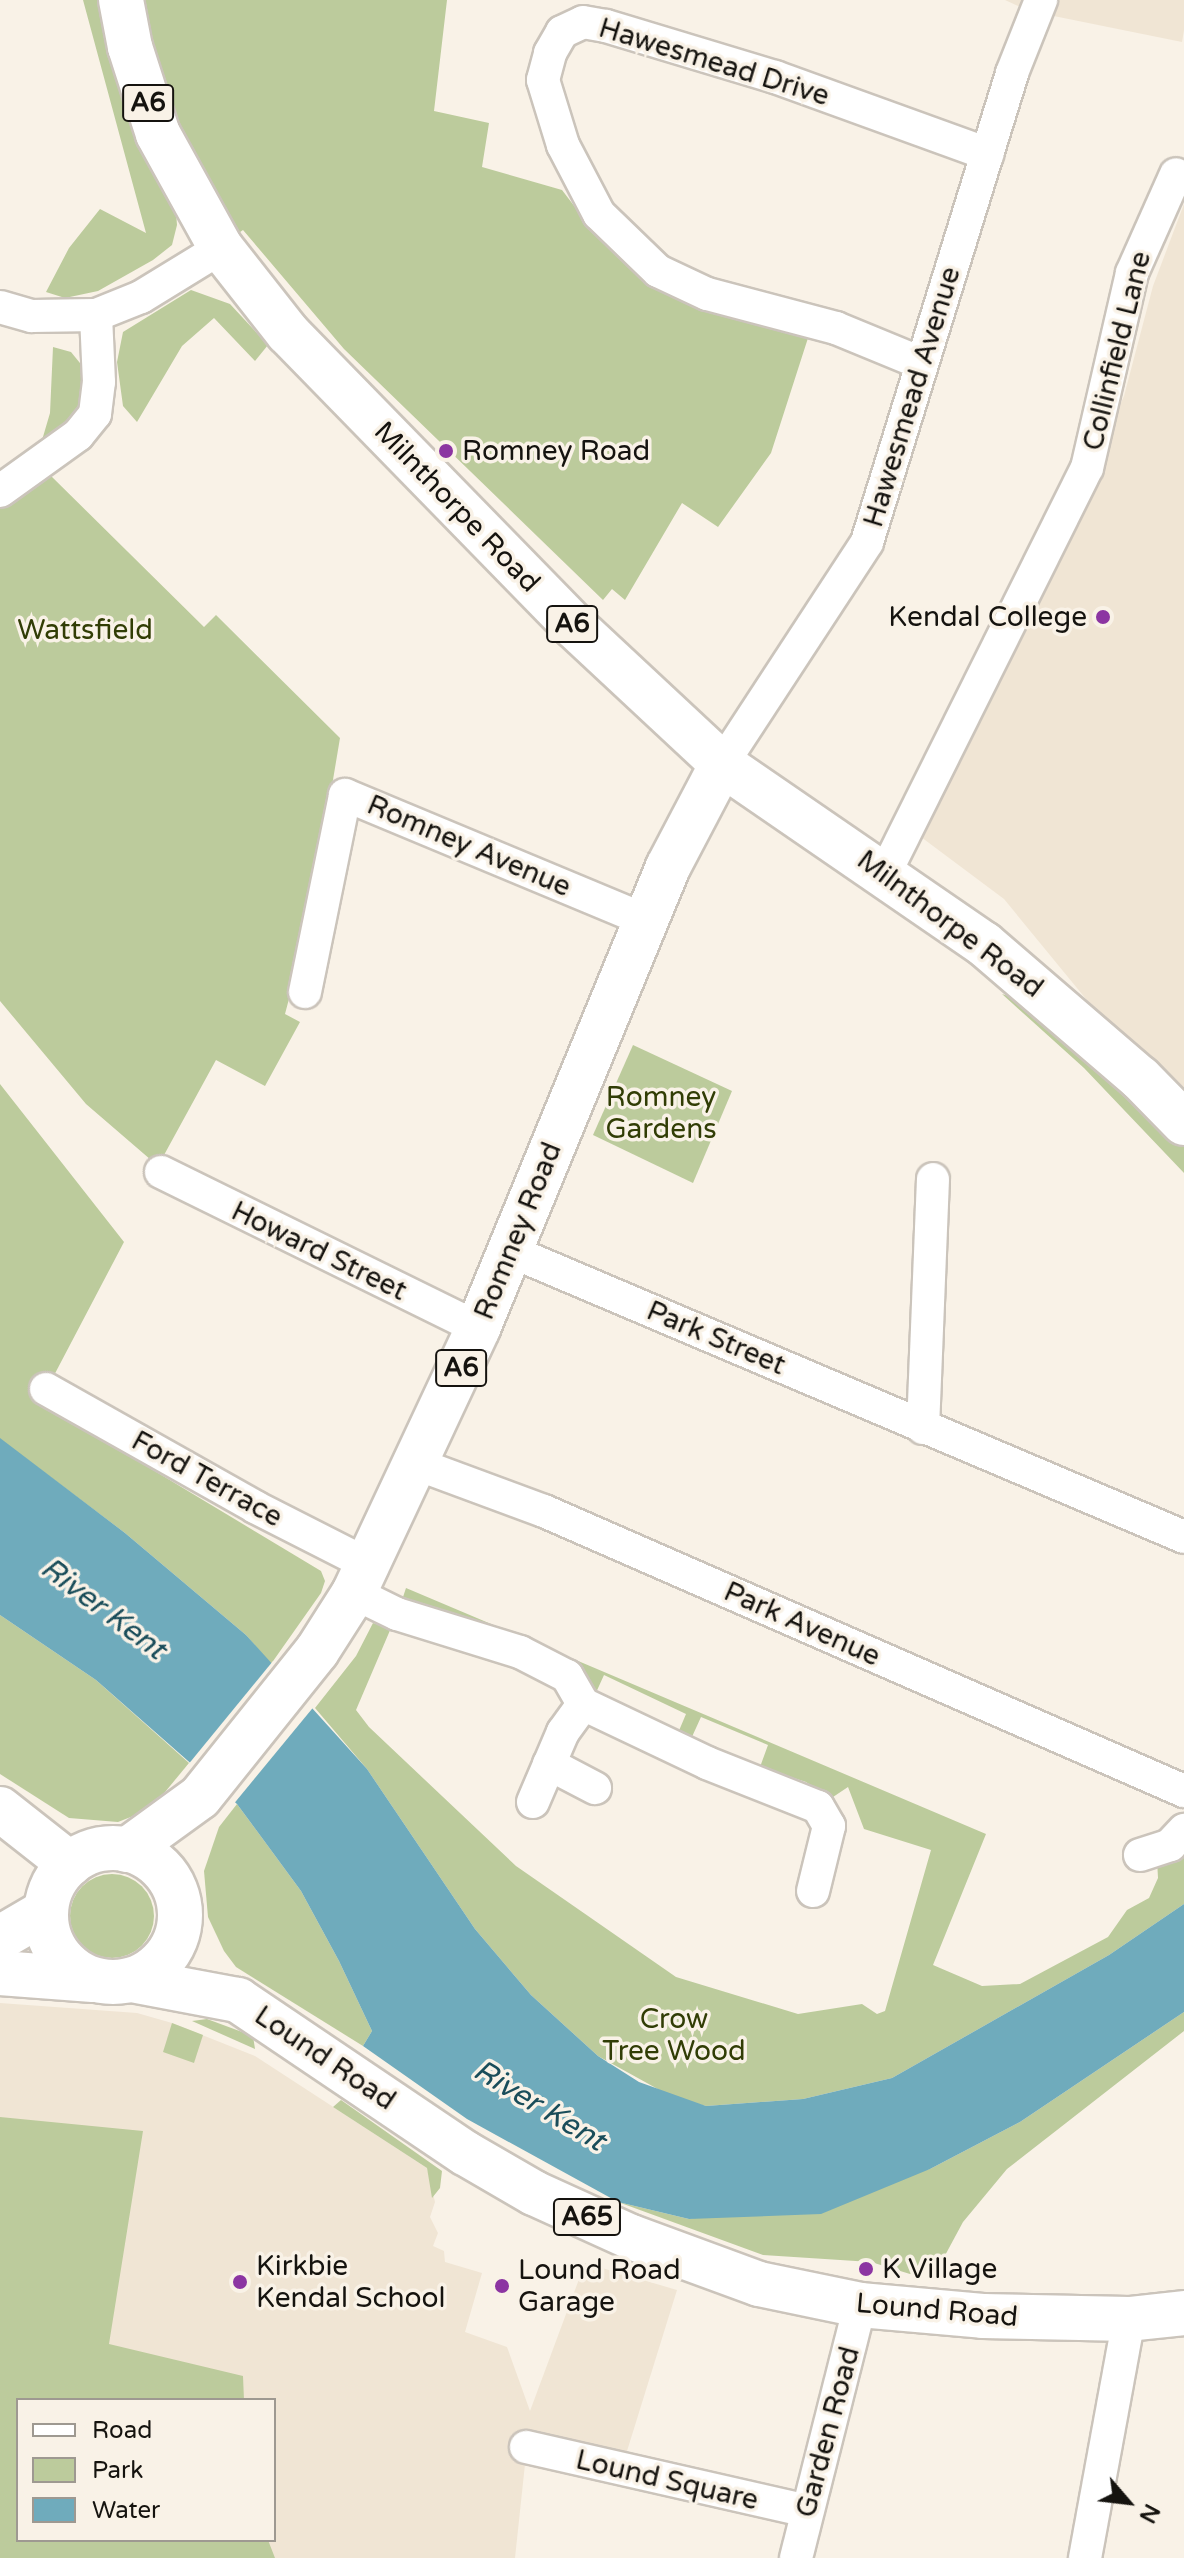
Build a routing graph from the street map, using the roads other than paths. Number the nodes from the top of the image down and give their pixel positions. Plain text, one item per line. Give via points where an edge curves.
1 (121, 0) edge
2 (1041, 0) edge
3 (988, 154) junction
4 (1176, 174) dead end
5 (221, 248) junction
6 (0, 307) edge
7 (96, 315) junction
8 (921, 363) junction
9 (0, 491) edge
10 (722, 764) junction
11 (886, 871) junction
12 (646, 920) junction
13 (305, 992) dead end
14 (1184, 1123) edge
15 (161, 1172) dead end
16 (933, 1179) dead end
17 (508, 1250) junction
18 (478, 1328) junction
19 (46, 1389) dead end
20 (923, 1428) junction
21 (417, 1464) junction
22 (1184, 1537) edge
23 (362, 1579) junction
24 (583, 1704) junction
25 (549, 1764) junction
26 (595, 1788) dead end
27 (1184, 1791) edge
28 (533, 1802) dead end
29 (0, 1809) edge
30 (185, 1820) junction
31 (1184, 1830) edge
32 (127, 1850) junction
33 (1140, 1855) dead end
34 (70, 1864) junction
35 (813, 1891) dead end
36 (179, 1910) junction
37 (46, 1911) junction
38 (0, 1938) edge
39 (0, 1973) edge
40 (115, 1981) junction
41 (238, 2000) junction
42 (860, 2305) junction
43 (1184, 2313) edge
44 (1129, 2319) junction
45 (526, 2447) dead end
46 (807, 2511) junction
47 (796, 2558) edge
48 (1085, 2558) edge

1 - 5 main road, Milnthorpe Road / A6 via 158,134
2 - 3 street, Hawesmead Avenue
3 - 8 street, Hawesmead Avenue
3 - 8 street, Hawesmead Drive via 775,77 606,26 583,22 562,32 550,53 543,80 563,145 599,214 658,271 707,294 836,328
4 - 11 street, Collinfield Lane via 1132,273 1087,468
5 - 7 street via 141,297
5 - 10 main road, Milnthorpe Road / A6 via 299,344 574,626
6 - 7 street via 43,317
7 - 9 street via 95,414 78,435
8 - 10 street, Hawesmead Avenue via 867,542
10 - 11 main road, Milnthorpe Road / A6
10 - 12 main road, Romney Road / A6
11 - 14 main road, Milnthorpe Road / A6 via 1024,976
12 - 13 street, Romney Avenue via 345,795
12 - 17 main road, Romney Road / A6
15 - 18 street, Howard Street
16 - 20 street
17 - 18 main road, Romney Road / A6
17 - 20 street, Park Street
18 - 21 main road, Romney Road / A6
19 - 23 street, Ford Terrace via 255,1507
20 - 22 street, Park Street
21 - 23 main road, Romney Road / A6
21 - 27 street, Park Avenue via 544,1511
23 - 24 street via 397,1614 520,1652 567,1676
23 - 30 main road, Romney Road / A6 via 317,1651
24 - 25 street
24 - 35 street via 707,1763 818,1807 829,1826
25 - 26 street
25 - 28 street
29 - 34 main road
30 - 32 main road, Romney Road / A6
30 - 36 main road, Romney Road / A6
31 - 33 street via 1170,1845
32 - 34 main road via 87,1853
32 - 36 main road, A65 via 159,1866
34 - 37 main road via 58,1878
36 - 40 main road via 164,1960
36 - 41 main road, Lound Road / A65
37 - 38 main road
37 - 40 main road, A65 via 54,1948 81,1974
39 - 40 main road, A65
40 - 41 main road, Lound Road / A65
41 - 42 main road, Lound Road / A65 via 465,2153 534,2193 631,2237 759,2284
42 - 44 main road, Lound Road / A65 via 983,2316
42 - 46 street, Garden Road
43 - 44 main road, Lound Road / A65
44 - 48 street
45 - 46 street, Lound Square
46 - 47 street, Garden Road

